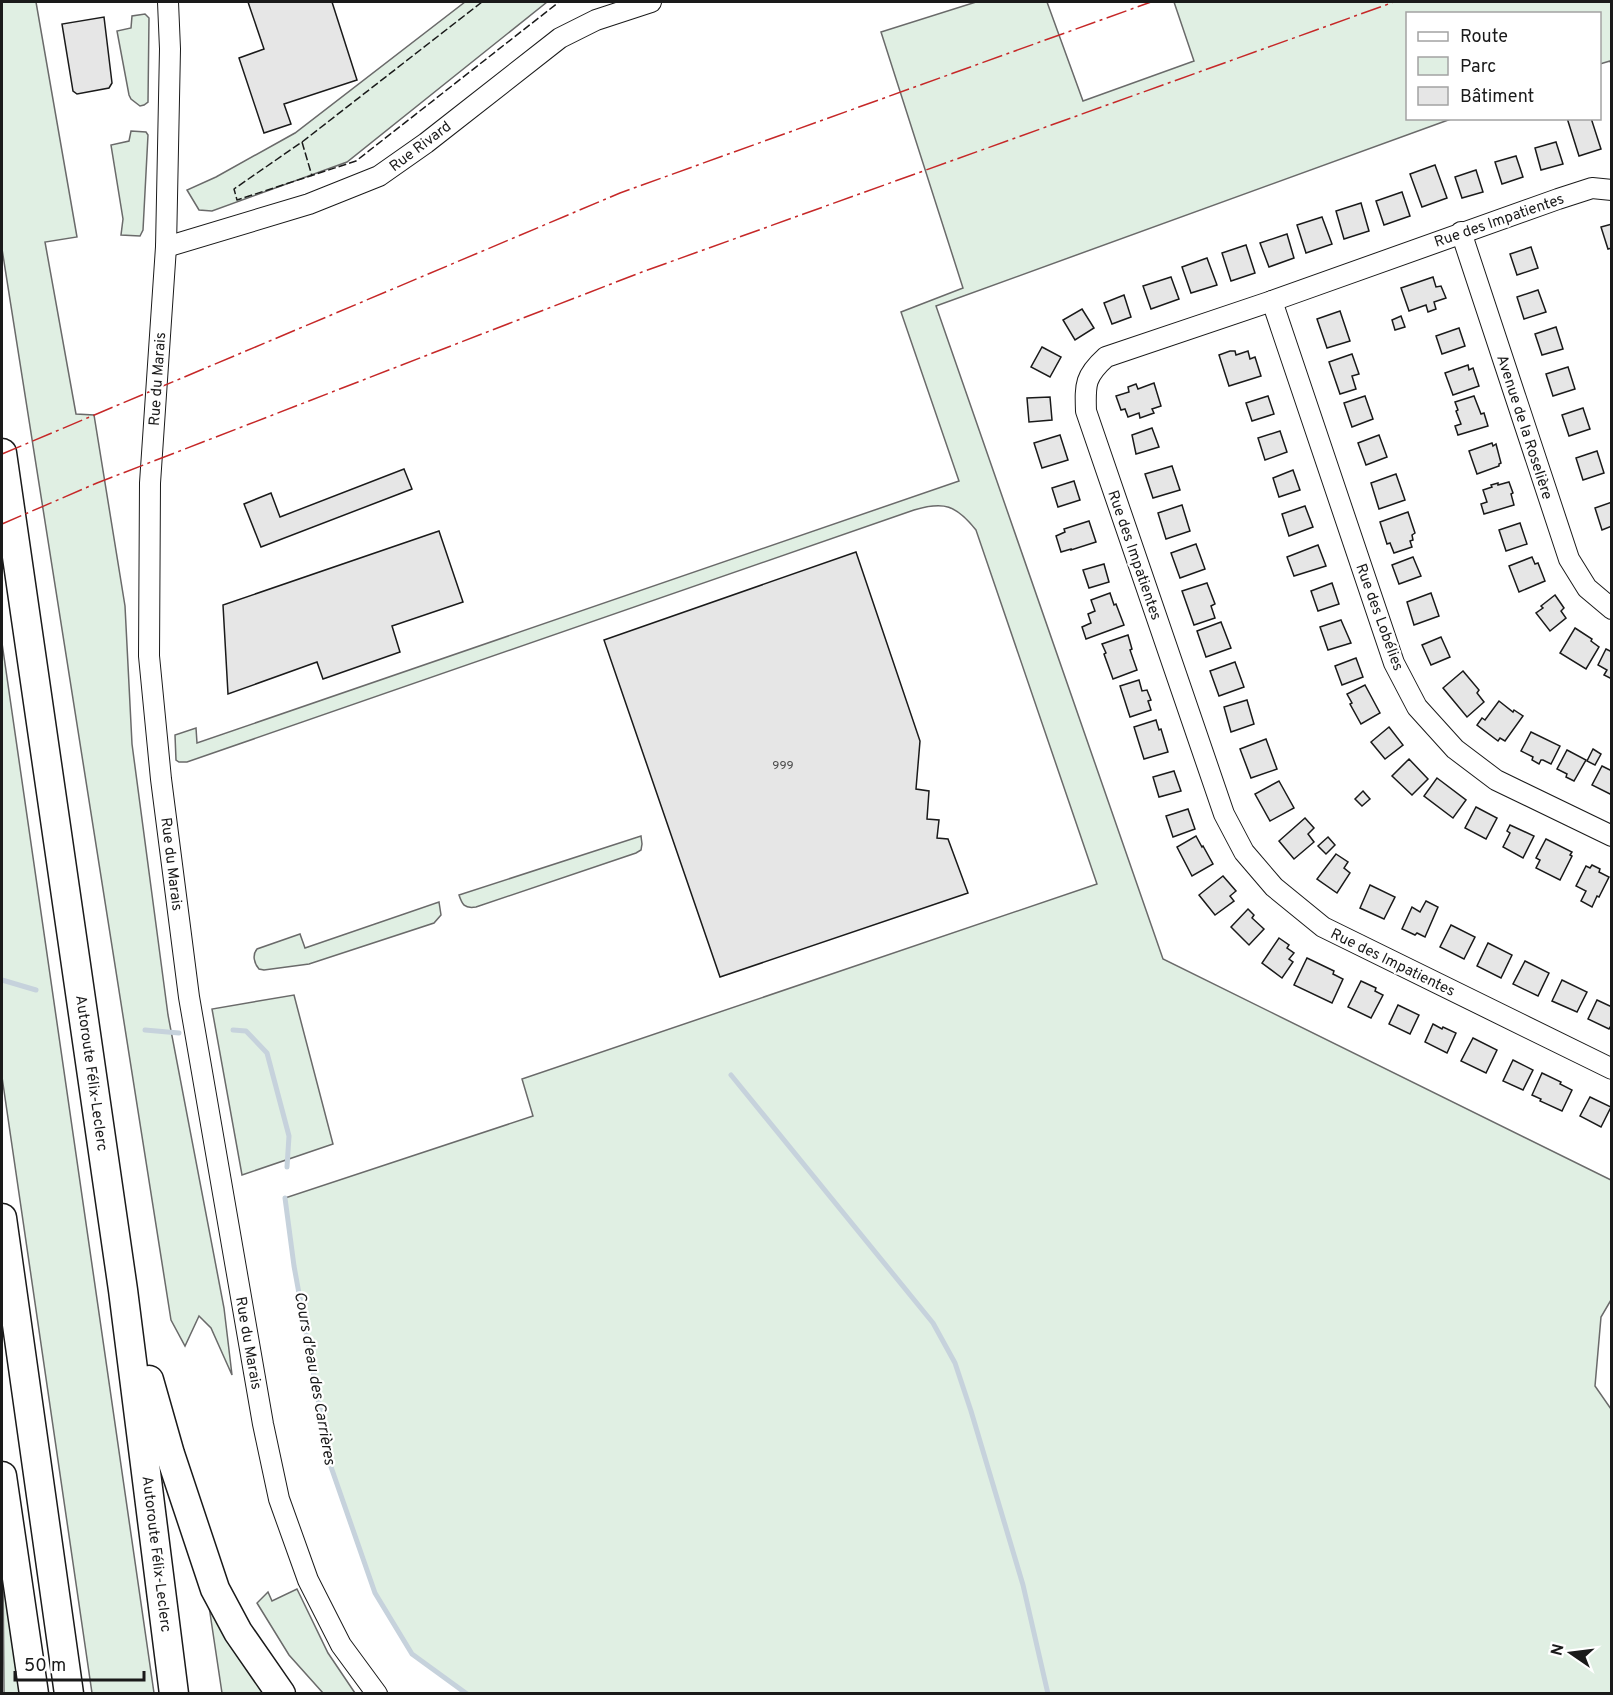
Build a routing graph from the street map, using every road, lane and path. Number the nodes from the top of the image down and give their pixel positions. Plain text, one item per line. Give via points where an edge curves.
1 (168, 2) edge
2 (651, 2) edge
3 (1611, 190) edge
4 (1461, 232) junction
5 (166, 247) junction
6 (1272, 301) junction
7 (2, 453) edge
8 (1611, 609) edge
9 (1611, 836) edge
10 (1611, 1069) edge
11 (2, 1218) edge
12 (123, 1290) junction
13 (2, 1476) edge
14 (34, 1694) edge
15 (69, 1694) edge
16 (174, 1694) edge
17 (281, 1694) edge
18 (377, 1694) edge

1 - 5 street, Rue du Marais
2 - 5 street, Rue Rivard via 596,20 560,38 379,176 309,204
3 - 4 street, Rue des Impatientes via 1592,188
4 - 6 street, Rue des Impatientes
4 - 8 street, Avenue de la Roselière via 1569,559 1587,588
5 - 18 street, Rue du Marais via 150,483 149,656 189,997 279,1499 308,1580 341,1645
6 - 9 street, Rue des Lobélies via 1394,663 1417,706 1455,749 1496,780
6 - 10 street, Rue des Impatientes via 1106,357 1092,369 1085,388 1086,411 1224,814 1244,852 1274,887 1323,927
7 - 12 highway, Autoroute Félix-Leclerc
11 - 15 highway
12 - 16 highway, Autoroute Félix-Leclerc
12 - 17 highway via 170,1454 215,1589 238,1632
13 - 14 highway

